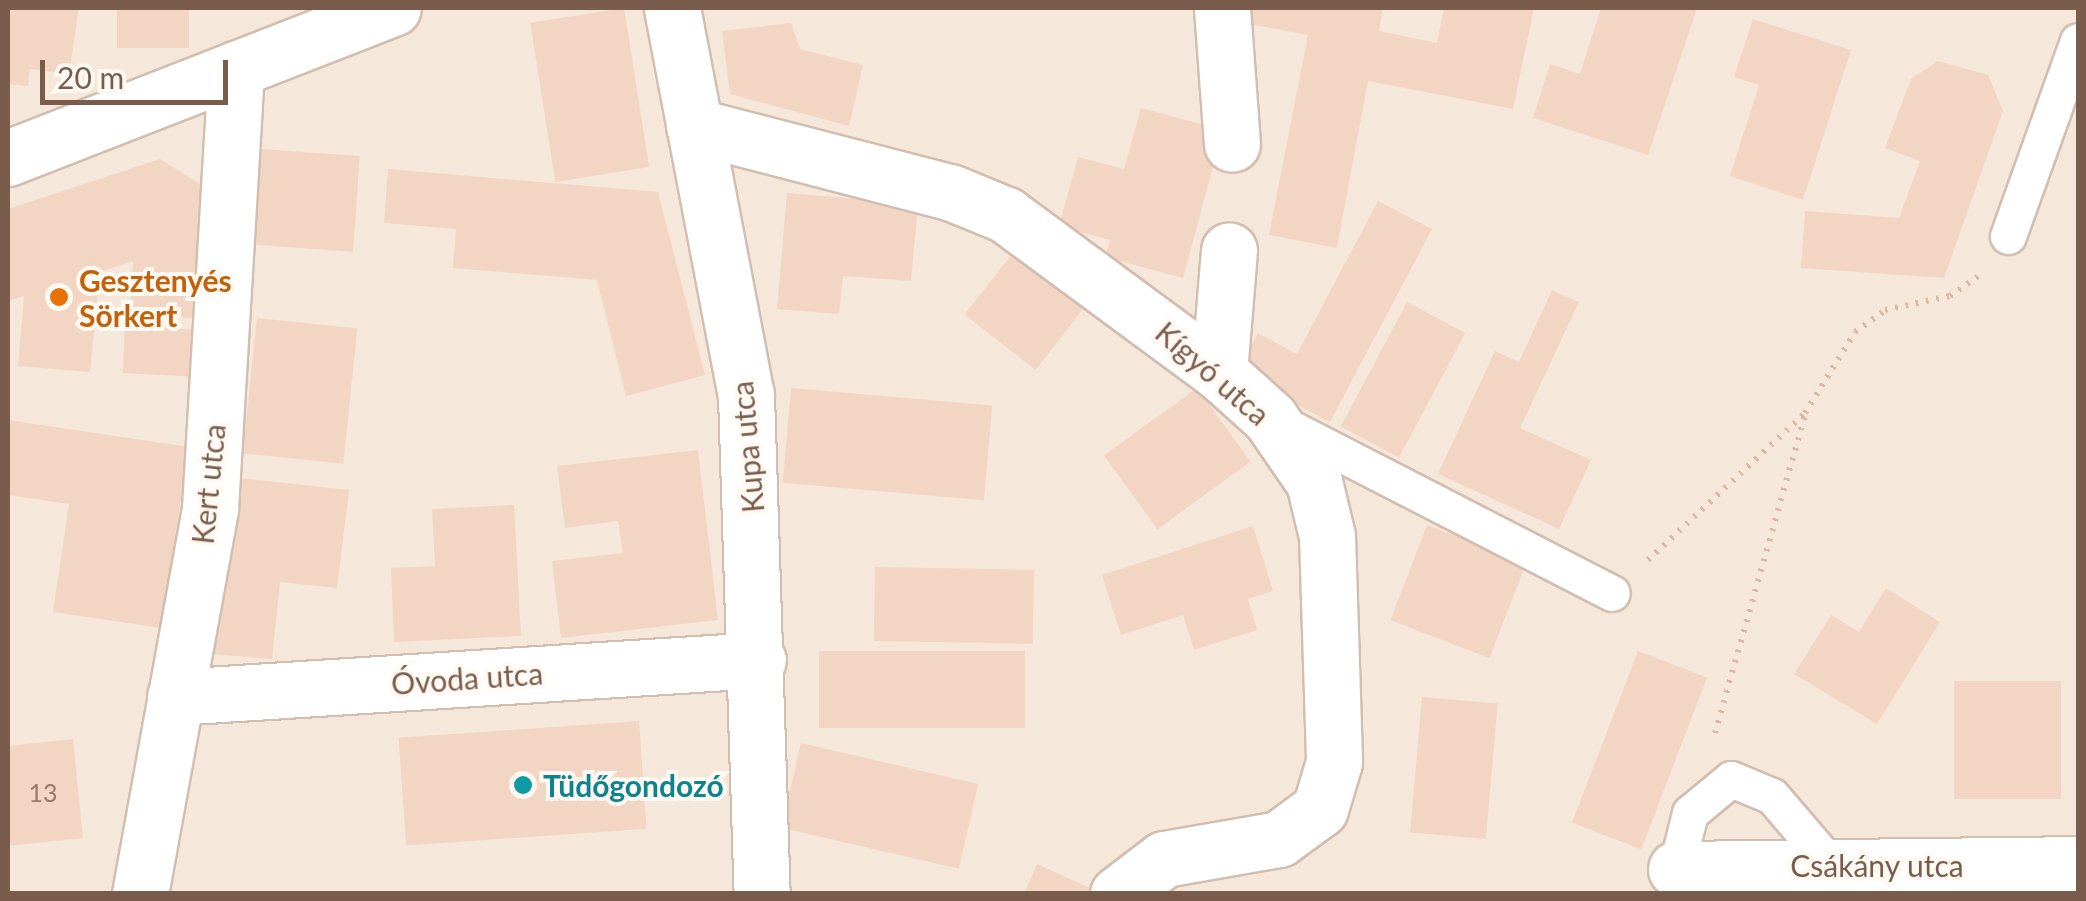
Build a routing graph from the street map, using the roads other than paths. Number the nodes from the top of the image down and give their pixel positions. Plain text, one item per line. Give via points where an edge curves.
1 (393, 8) edge
2 (672, 8) edge
3 (1222, 8) edge
4 (2078, 40) edge
5 (236, 69) junction
6 (694, 126) junction
7 (1232, 144) dead end
8 (8, 158) edge
9 (2008, 236) road end
10 (1229, 250) dead end
11 (1219, 372) junction
12 (1270, 418) junction
13 (1612, 593) road end
14 (758, 660) junction
15 (175, 698) junction
16 (2078, 864) edge
17 (1831, 865) junction
18 (1676, 869) joint
19 (140, 894) edge
20 (762, 894) edge
21 (1118, 894) edge

1 - 5 street
2 - 6 street, Kupa utca
3 - 7 street
4 - 9 lane
5 - 8 street
5 - 15 street, Kert utca via 210,508
6 - 11 street, Kígyó utca via 950,192 1006,215
6 - 14 street, Kupa utca via 746,395
10 - 11 street
11 - 12 street, Kígyó utca
12 - 13 lane
12 - 21 street, Kígyó utca via 1314,482 1327,536 1334,762 1320,809 1278,840 1164,858
14 - 15 street, Óvoda utca
14 - 20 street, Kupa utca
15 - 19 street, Kert utca
16 - 17 street, Csákány utca
17 - 18 street, Csákány utca
17 - 18 lane via 1772,796 1731,779 1690,812

